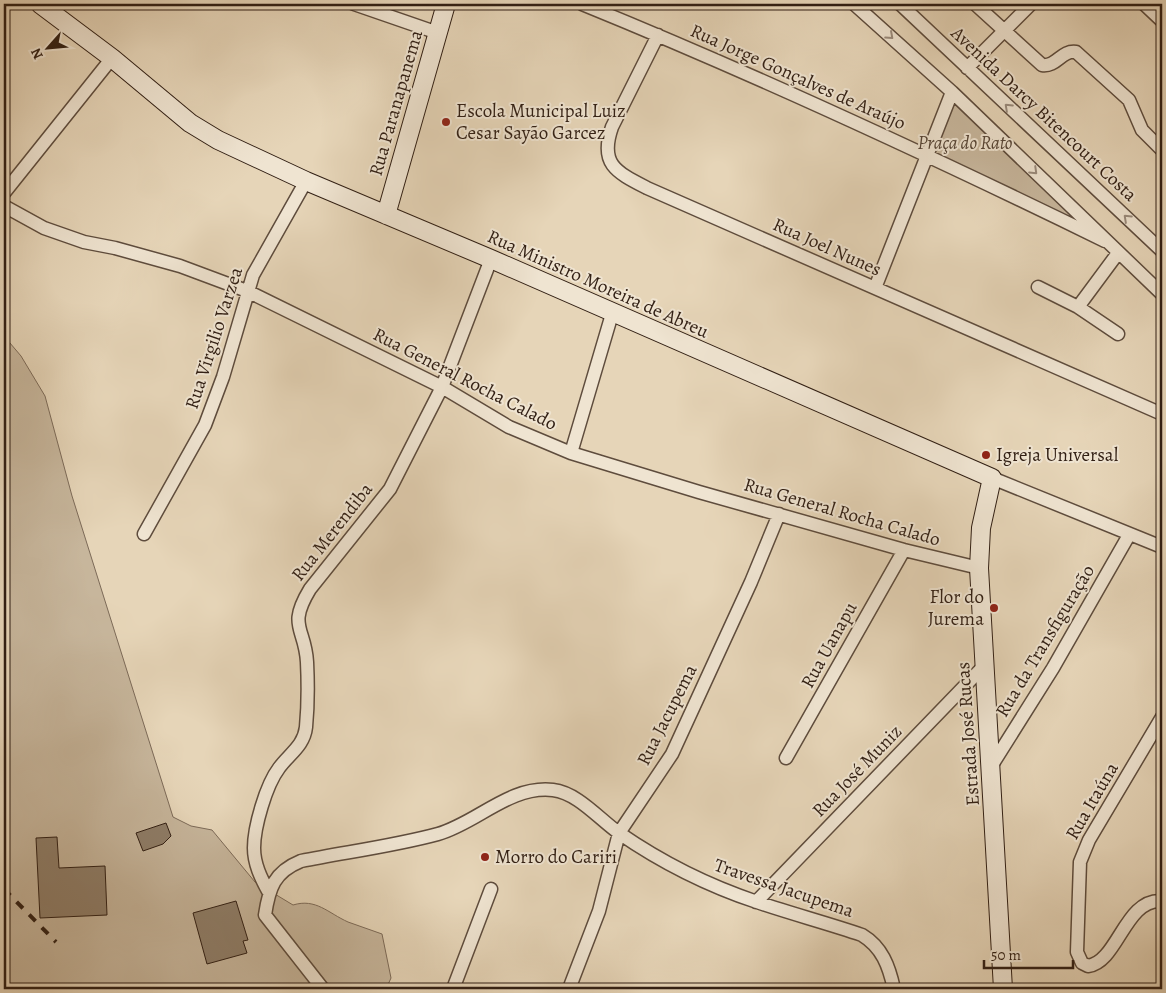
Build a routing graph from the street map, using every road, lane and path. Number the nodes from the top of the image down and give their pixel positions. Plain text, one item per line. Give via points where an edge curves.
1 (354, 4) edge
2 (446, 4) edge
3 (582, 4) edge
4 (854, 4) edge
5 (900, 4) edge
6 (975, 4) edge
7 (1031, 4) edge
8 (1144, 4) edge
9 (45, 5) edge
10 (1162, 21) edge
11 (1004, 31) junction
12 (438, 33) junction
13 (658, 35) junction
14 (112, 58) junction
15 (967, 68) junction
16 (952, 92) junction
17 (1162, 150) edge
18 (928, 155) junction
19 (306, 182) junction
20 (4, 193) edge
21 (4, 206) edge
22 (386, 215) junction
23 (1105, 241) junction
24 (1162, 251) edge
25 (1118, 253) junction
26 (491, 259) junction
27 (1038, 287) dead end
28 (875, 288) junction
29 (247, 291) junction
30 (1162, 294) edge
31 (1078, 307) junction
32 (612, 314) junction
33 (1118, 334) dead end
34 (442, 387) junction
35 (1162, 414) edge
36 (571, 452) junction
37 (992, 478) junction
38 (779, 514) junction
39 (144, 534) dead end
40 (1130, 535) junction
41 (1162, 547) edge
42 (904, 550) junction
43 (979, 568) junction
44 (985, 665) junction
45 (1162, 717) edge
46 (786, 758) dead end
47 (992, 765) junction
48 (619, 833) junction
49 (491, 889) dead end
50 (268, 891) junction
51 (1160, 901) edge
52 (756, 902) junction
53 (893, 985) edge
54 (323, 989) edge
55 (453, 989) edge
56 (569, 989) edge
57 (1003, 989) edge

1 - 12 street
2 - 12 street, Rua Paranapanema
3 - 13 street, Rua Jorge Gonçalves de Araújo
4 -> 16 street
5 - 15 street, Avenida Darcy Bitencourt Costa
6 - 11 street
7 - 11 street
8 - 10 street
9 - 14 street, Rua Ministro Moreira de Abreu
11 - 15 street
11 - 17 street via 1042,65 1052,65 1066,52 1076,52 1129,100 1142,130
12 - 22 street, Rua Paranapanema
13 - 18 street, Rua Jorge Gonçalves de Araújo
13 - 28 street, Rua Joel Nunes via 607,140 608,158 614,169 647,188
14 - 19 street, Rua Ministro Moreira de Abreu via 190,123
14 - 20 street
24 -> 15 street, Avenida Darcy Bitencourt Costa
16 - 18 street
16 -> 23 street
18 - 23 street, Rua Jorge Gonçalves de Araújo
18 - 28 street
19 - 22 street, Rua Ministro Moreira de Abreu
19 - 29 street, Rua Virgilio Varzea via 260,259
21 - 29 street, Rua General Rocha Calado via 44,228 180,266
22 - 26 street, Rua Ministro Moreira de Abreu
23 - 25 street
25 - 30 street
25 - 31 street
26 - 32 street, Rua Ministro Moreira de Abreu
26 - 34 street, Rua Merendiba
27 - 31 street
28 - 35 street, Rua Joel Nunes
29 - 34 street, Rua General Rocha Calado
29 - 39 street, Rua Virgilio Varzea via 237,334 205,425
31 - 33 street
32 - 36 street
32 - 37 street, Rua Ministro Moreira de Abreu
34 - 36 street, Rua General Rocha Calado via 509,426
34 - 50 street, Rua Merendiba via 390,489 302,602 298,616 307,659 304,734 272,781 254,848 259,873
36 - 38 street, Rua General Rocha Calado
37 - 40 street, Rua Ministro Moreira de Abreu
37 - 43 street, Estrada José Rucas via 981,528
38 - 42 street, Rua General Rocha Calado
38 - 48 street, Rua Jacupema via 672,754
40 - 41 street, Rua Ministro Moreira de Abreu
40 - 47 street, Rua da Transfiguração via 1054,668
42 - 43 street, Rua General Rocha Calado
42 - 46 street, Rua Uanapu
43 - 44 street, Estrada José Rucas
44 - 47 street, Estrada José Rucas
44 - 52 street, Rua José Muniz
45 - 51 street, Rua Itaúna via 1089,840 1080,862 1077,952 1082,963 1093,965 1136,914 1145,906
47 - 57 street, Estrada José Rucas
48 - 50 street, Travessa Jacupema via 573,797 554,790 538,790 505,800 439,834 301,861 284,870
48 - 52 street, Travessa Jacupema via 667,862
48 - 56 street, Rua Jacupema via 599,911
49 - 55 street
50 - 54 street via 265,915
52 - 53 street, Travessa Jacupema via 862,935 876,944

